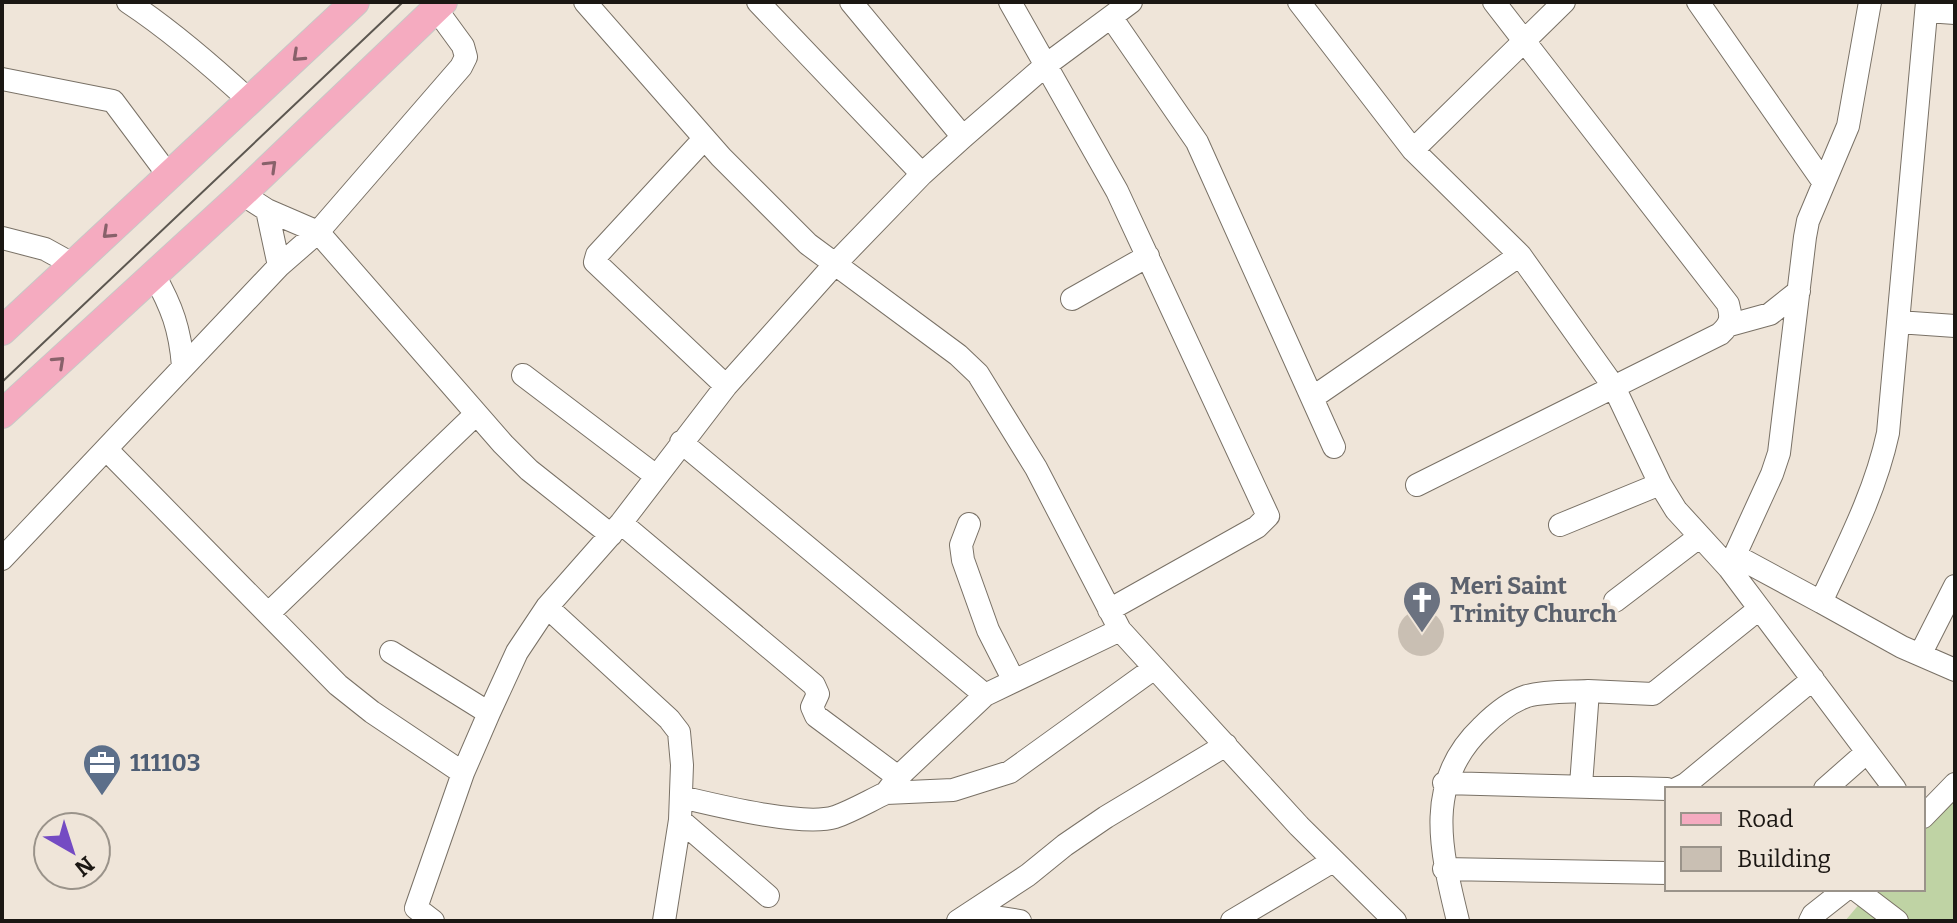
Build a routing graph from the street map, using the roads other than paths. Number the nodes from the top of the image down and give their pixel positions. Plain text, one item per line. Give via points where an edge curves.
1 (128, 2) edge
2 (355, 2) edge
3 (585, 2) edge
4 (758, 2) edge
5 (851, 2) edge
6 (1010, 2) edge
7 (1131, 2) edge
8 (1299, 2) edge
9 (1494, 2) edge
10 (1564, 2) edge
11 (1698, 2) edge
12 (1870, 2) edge
13 (440, 5) edge
14 (1927, 6) edge
15 (1955, 13) edge
16 (1111, 17) junction
17 (1523, 42) junction
18 (1046, 65) junction
19 (2, 79) edge
20 (250, 101) junction
21 (963, 137) junction
22 (704, 139) junction
23 (1413, 150) junction
24 (922, 174) junction
25 (169, 176) junction
26 (1824, 183) junction
27 (242, 194) junction
28 (267, 210) junction
29 (318, 232) junction
30 (2, 238) edge
31 (1520, 255) junction
32 (1148, 256) junction
33 (74, 265) junction
34 (834, 265) junction
35 (279, 266) junction
36 (154, 275) junction
37 (1799, 291) junction
38 (1072, 299) dead end
39 (1898, 322) junction
40 (1730, 325) junction
41 (1955, 326) edge
42 (2, 331) edge
43 (183, 366) junction
44 (523, 375) dead end
45 (726, 386) junction
46 (1614, 387) junction
47 (1312, 398) junction
48 (2, 414) edge
49 (475, 415) junction
50 (681, 442) junction
51 (1334, 447) dead end
52 (106, 449) junction
53 (656, 476) junction
54 (1660, 484) junction
55 (1417, 485) dead end
56 (969, 524) dead end
57 (1560, 525) dead end
58 (616, 529) junction
59 (1699, 537) junction
60 (2, 559) edge
61 (1732, 562) junction
62 (1955, 586) edge
63 (1615, 601) dead end
64 (1821, 602) junction
65 (547, 607) junction
66 (1759, 609) junction
67 (269, 613) junction
68 (1114, 620) junction
69 (391, 652) dead end
70 (1921, 653) junction
71 (1153, 669) junction
72 (1955, 670) edge
73 (1013, 679) junction
74 (1813, 679) junction
75 (1588, 691) junction
76 (985, 695) junction
77 (489, 713) junction
78 (1226, 745) junction
79 (1867, 752) junction
80 (463, 773) junction
81 (1444, 783) junction
82 (892, 785) junction
83 (1581, 785) junction
84 (1680, 787) edge
85 (1827, 787) edge
86 (1893, 787) edge
87 (1665, 789) edge
88 (681, 797) junction
89 (1951, 797) edge
90 (1925, 816) edge
91 (680, 820) junction
92 (1333, 861) junction
93 (1444, 869) junction
94 (1665, 873) edge
95 (1844, 891) edge
96 (1858, 891) edge
97 (768, 896) dead end
98 (420, 917) edge
99 (960, 919) edge
100 (1809, 919) edge
101 (664, 921) edge
102 (1020, 921) edge
103 (1232, 921) edge
104 (1395, 921) edge
105 (1458, 921) edge
106 (1897, 921) edge

1 - 20 street
2 -> 20 main road
3 - 22 street
4 - 24 street
5 - 21 street
6 - 18 street
7 - 16 street
8 - 23 street
9 - 17 street
10 - 17 street
11 - 26 street
12 - 26 street via 1848,126
27 -> 13 main road
13 - 29 street via 463,46 466,57 461,67
14 - 15 street
14 - 39 street
16 - 18 street
16 - 47 street via 1197,142
17 - 23 street
17 - 40 street via 1728,304
18 - 21 street
18 - 32 street
19 - 25 street via 113,101
20 - 25 main road
21 - 24 street
22 - 34 street
22 - 45 street via 595,262
23 - 31 street
24 - 34 street
25 -> 33 main road
26 - 37 street via 1808,221
27 - 28 street
27 - 36 main road
28 - 29 street
28 - 35 street
29 - 35 street
29 - 49 street
30 - 33 street via 45,249
31 - 46 street
31 - 47 street
32 - 38 street
32 - 68 street via 1268,516
33 - 42 main road
34 - 45 street
34 - 68 street via 978,374 1036,468
35 - 43 street
36 - 43 street via 173,310
48 -> 36 main road
37 - 40 street via 1770,314
37 - 61 street via 1779,453
39 - 41 street
39 - 64 street via 1881,464
40 - 46 street
43 - 52 street
44 - 53 street
45 - 50 street
46 - 54 street
46 - 55 street
47 - 51 street
49 - 58 street via 529,470
49 - 67 street
50 - 53 street
50 - 76 street
52 - 60 street
52 - 67 street
53 - 58 street
54 - 57 street
54 - 59 street
56 - 73 street via 961,545 963,560 988,630
58 - 65 street
58 - 82 street via 814,685 816,716
59 - 61 street
59 - 63 street
61 - 64 street
61 - 66 street
62 - 70 street
64 - 70 street
65 - 77 street via 517,652
65 - 88 street via 679,732
66 - 74 street
66 - 75 street via 1653,694
67 - 80 street via 338,685
68 - 71 street
68 - 73 street
69 - 77 street
70 - 72 street
71 - 78 street
71 - 82 street via 1010,772 953,790
73 - 76 street
74 - 79 street
74 - 84 street
75 - 81 street via 1534,694 1496,713 1459,753
75 - 83 street
76 - 82 street
77 - 80 street
78 - 92 street
78 - 99 street via 1106,817
79 - 85 street
79 - 86 street
80 - 98 street
81 - 83 street
81 - 93 street
82 - 88 street via 834,817 818,820
83 - 87 street
88 - 91 street
89 - 90 street
91 - 97 street
91 - 101 street
92 - 103 street
92 - 104 street
93 - 94 street
93 - 105 street
95 - 100 street
96 - 106 street
99 - 102 street

